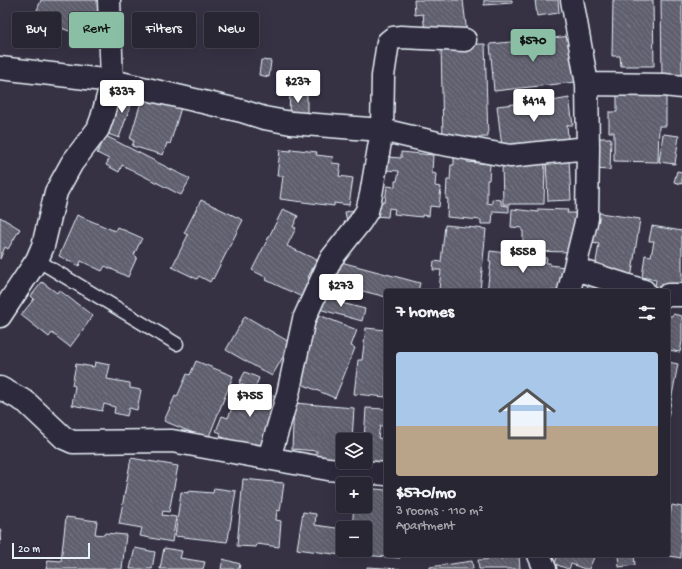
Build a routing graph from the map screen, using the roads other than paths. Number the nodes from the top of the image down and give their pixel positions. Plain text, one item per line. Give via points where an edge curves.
1 (109, 0) edge
2 (572, 0) edge
3 (465, 40) dead end
4 (0, 68) edge
5 (112, 80) junction
6 (587, 84) junction
7 (682, 87) edge
8 (382, 130) junction
9 (588, 148) junction
10 (37, 260) junction
11 (576, 269) junction
12 (570, 289) edge
13 (638, 289) edge
14 (670, 295) edge
15 (682, 295) edge
16 (0, 316) edge
17 (177, 344) dead end
18 (0, 388) edge
19 (269, 458) junction
20 (384, 474) edge
21 (540, 557) edge
22 (544, 569) edge

1 - 5 street
2 - 6 street
3 - 8 street via 400,37 388,42 383,76
4 - 5 street
5 - 8 street via 291,123
5 - 10 street via 98,129 72,164 56,192 43,246
6 - 7 street
6 - 9 street
8 - 9 street via 510,156
8 - 19 street via 367,211 331,259 304,320 288,394
9 - 11 street via 588,218
10 - 16 street
10 - 17 lane
11 - 12 street
11 - 13 street
14 - 15 street
18 - 19 street via 26,402 64,438 74,442 172,441
19 - 20 street via 328,469
21 - 22 street

